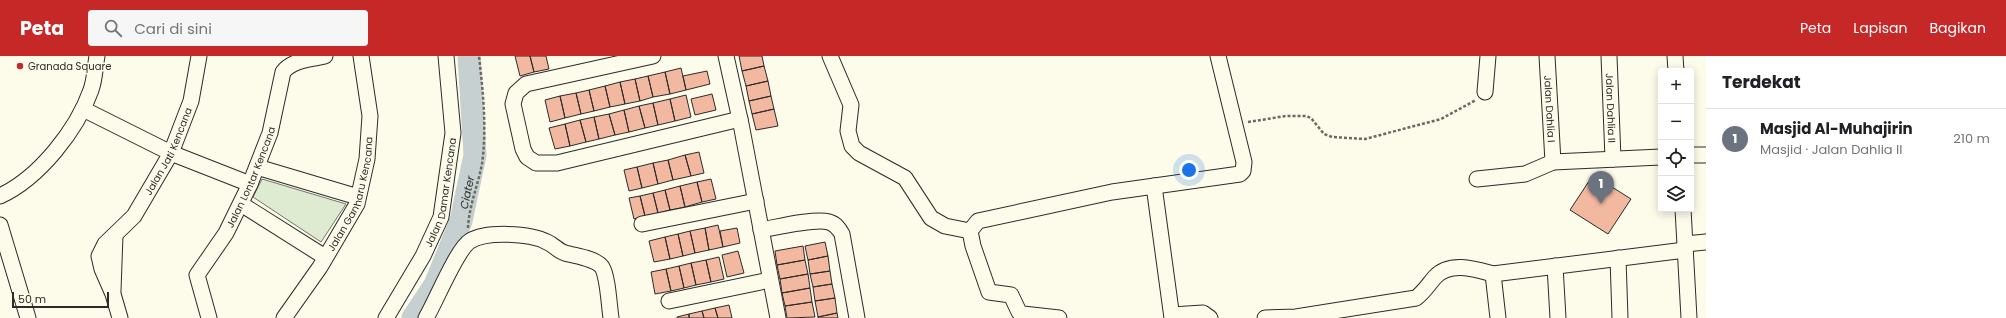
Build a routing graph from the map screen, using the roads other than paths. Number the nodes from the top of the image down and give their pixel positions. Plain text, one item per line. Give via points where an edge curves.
1 (97, 56) edge
2 (199, 56) edge
3 (324, 56) edge
4 (361, 56) edge
5 (446, 56) edge
6 (653, 56) edge
7 (726, 56) edge
8 (830, 56) edge
9 (1218, 56) edge
10 (1488, 56) edge
11 (1547, 56) edge
12 (1609, 56) edge
13 (1675, 56) edge
14 (1676, 68) edge
15 (1485, 92) road end
16 (83, 109) junction
17 (740, 119) junction
18 (171, 153) junction
19 (1694, 155) edge
20 (1706, 155) edge
21 (1658, 157) edge
22 (1613, 159) junction
23 (1553, 162) junction
24 (257, 167) junction
25 (1477, 179) dead end
26 (250, 184) junction
27 (1154, 186) junction
28 (0, 196) edge
29 (358, 197) junction
30 (756, 201) junction
31 (241, 204) junction
32 (1683, 212) edge
33 (642, 224) dead end
34 (0, 225) edge
35 (761, 230) junction
36 (970, 232) junction
37 (1706, 242) edge
38 (1685, 247) junction
39 (325, 258) junction
40 (1618, 258) junction
41 (1555, 266) junction
42 (1493, 274) junction
43 (770, 280) junction
44 (669, 301) dead end
45 (1172, 317) edge
46 (28, 318) edge
47 (120, 318) edge
48 (209, 318) edge
49 (284, 318) edge
50 (386, 318) edge
51 (426, 318) edge
52 (611, 318) edge
53 (778, 318) edge
54 (857, 318) edge
55 (1059, 318) edge
56 (1210, 318) edge
57 (1265, 318) edge
58 (1498, 318) edge
59 (1558, 318) edge
60 (1620, 318) edge
61 (1689, 318) edge

1 - 16 street via 92,88
2 - 18 street, Jalan Jati Kencana via 192,101
3 - 24 street, Jalan Lontar Kencana via 294,63 287,66 283,72 270,134
4 - 29 street, Jalan Ganharu Kencana via 370,116 367,159
5 - 50 street, Jalan Damar Kencana via 453,134 441,217 423,256
6 - 17 street via 526,84 516,93 513,104 527,157 536,163 557,162
7 - 17 street
8 - 36 street via 850,105 848,131 852,146 859,153 905,178 930,218 945,226
9 - 27 street via 1244,162 1240,174
10 - 15 street
11 - 23 street, Jalan Dahlia I
12 - 22 street, Jalan Dahlia II
13 - 14 street
16 - 18 street
16 - 28 street via 51,156 29,177
17 - 30 street
18 - 26 street
18 - 47 street, Jalan Jati Kencana via 134,216 105,244 99,256
19 - 20 street
21 - 22 street
22 - 23 street
23 - 25 street via 1525,174
24 - 26 street, Jalan Lontar Kencana
24 - 29 street
26 - 31 street, Jalan Lontar Kencana
27 - 36 street via 1112,192 978,221
27 - 45 street
29 - 39 street, Jalan Ganharu Kencana via 357,204
30 - 33 street
30 - 35 street
31 - 39 street
31 - 48 street, Jalan Lontar Kencana via 226,233 197,275
32 - 38 street
34 - 46 street
35 - 43 street
35 - 54 street via 819,220 838,227 842,234
36 - 55 street via 989,292 1011,295 1019,312 1023,314
37 - 38 street
38 - 40 street
38 - 61 street
39 - 49 street, Jalan Ganharu Kencana
40 - 41 street
40 - 60 street
41 - 42 street
41 - 59 street
42 - 57 street via 1472,268 1454,268 1444,270 1436,276 1426,290 1416,298 1296,317
42 - 58 street
43 - 44 street
43 - 53 street
45 - 56 street via 1203,312
51 - 52 street via 458,254 468,242 485,236 512,235 534,237 548,242 558,251 601,266

